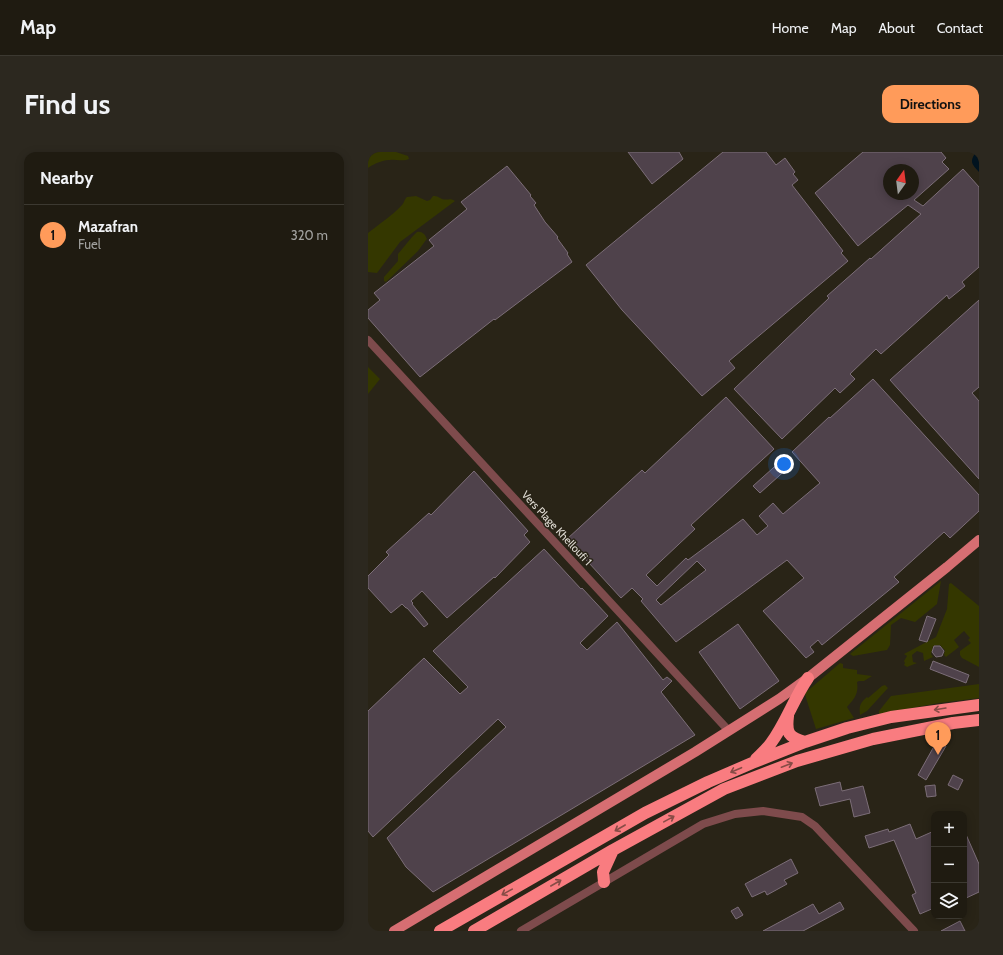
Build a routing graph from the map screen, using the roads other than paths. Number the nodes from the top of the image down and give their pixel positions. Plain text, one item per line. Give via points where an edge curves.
1 (368, 340) edge
2 (979, 540) edge
3 (808, 678) junction
4 (979, 705) edge
5 (788, 716) junction
6 (979, 720) edge
7 (729, 731) junction
8 (805, 742) junction
9 (752, 763) junction
10 (613, 850) junction
11 (604, 882) junction
12 (394, 931) edge
13 (440, 931) edge
14 (474, 931) edge
15 (521, 931) edge
16 (914, 931) edge

1 - 7 street, Vers Plage Khelloufi 1
2 - 3 main road
3 - 5 highway
3 - 7 main road
4 -> 8 highway via 891,717
5 - 8 highway via 787,729 790,736
5 - 9 highway via 771,743
10 -> 6 highway via 724,789 797,761 873,739
7 - 12 main road
8 - 9 highway
9 -> 13 highway via 645,813
10 - 11 highway via 604,872
14 -> 10 highway
11 - 15 street
11 - 16 street via 703,824 735,814 763,811 787,814 802,817 815,826

